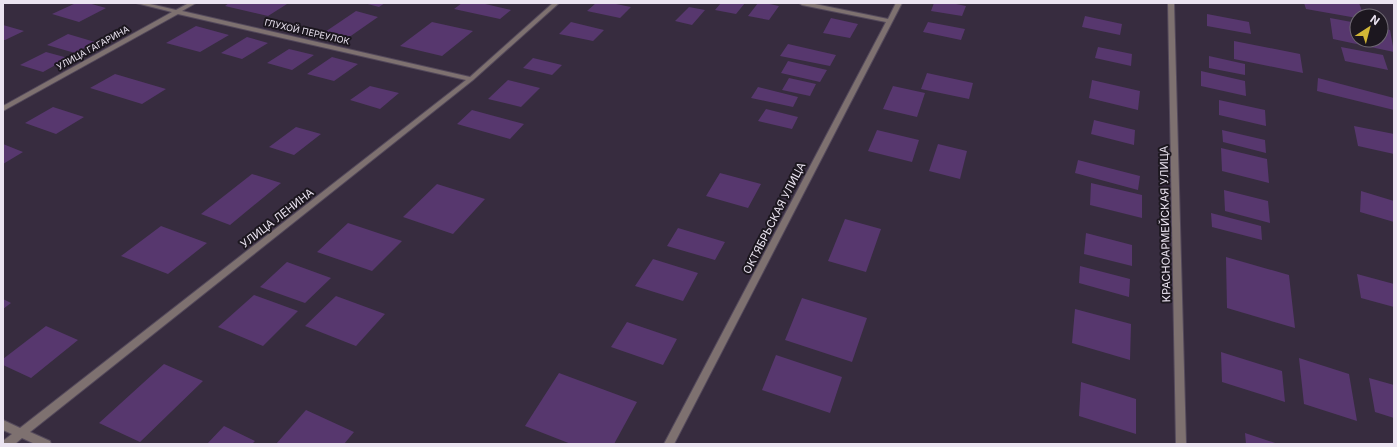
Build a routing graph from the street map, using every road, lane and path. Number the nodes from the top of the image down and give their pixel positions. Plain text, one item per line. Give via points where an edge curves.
1 (139, 3) edge
2 (193, 3) edge
3 (556, 3) edge
4 (802, 3) edge
5 (899, 3) edge
6 (1171, 3) edge
7 (176, 12) junction
8 (889, 21) junction
9 (471, 79) junction
10 (3, 109) edge
11 (3, 425) edge
12 (21, 432) junction
13 (7, 444) edge
14 (46, 444) edge
15 (670, 444) edge
16 (1181, 444) edge

1 - 7 street, ГЛУХОЙ ПЕРЕУЛОК
2 - 7 street, УЛИЦА ГАГАРИНА
3 - 9 street, УЛИЦА ЛЕНИНА
4 - 8 street
5 - 8 street, ОКТЯБРЬСКАЯ УЛИЦА
6 - 16 street, КРАСНОАРМЕЙСКАЯ УЛИЦА
7 - 9 street, ГЛУХОЙ ПЕРЕУЛОК
7 - 10 street, УЛИЦА ГАГАРИНА
8 - 15 street, ОКТЯБРЬСКАЯ УЛИЦА
9 - 12 street, УЛИЦА ЛЕНИНА
11 - 12 street
12 - 13 street, УЛИЦА ЛЕНИНА
12 - 14 street

